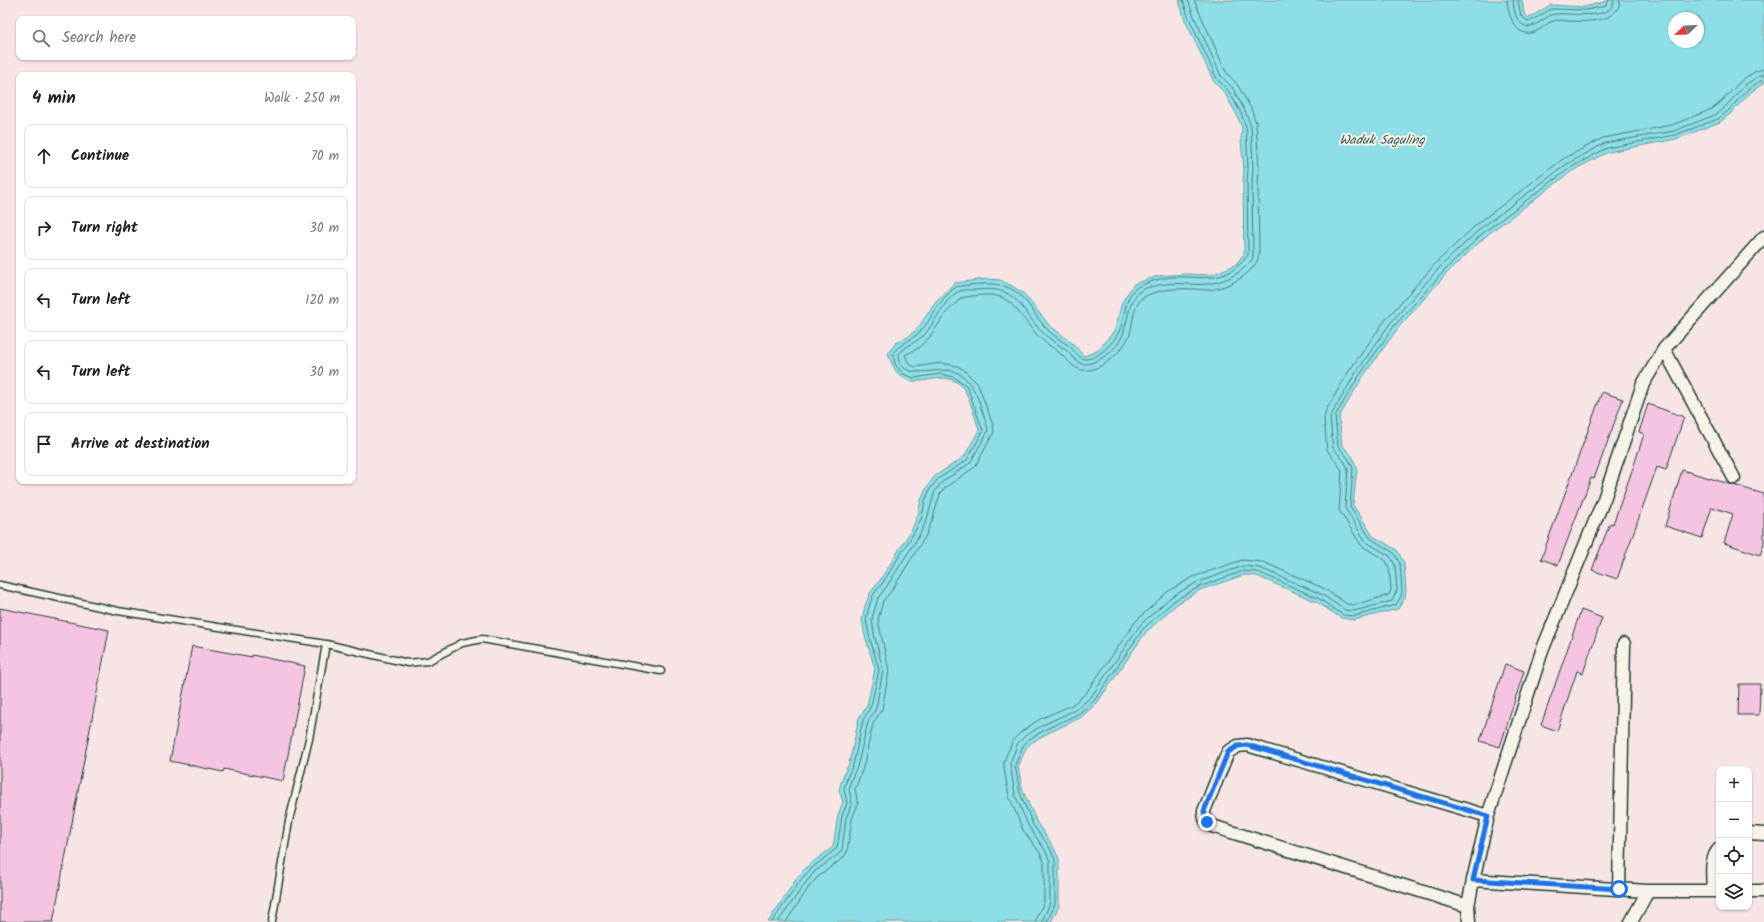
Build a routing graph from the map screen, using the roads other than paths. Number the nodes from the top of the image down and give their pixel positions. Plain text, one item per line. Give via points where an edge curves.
1 (1764, 237) edge
2 (1664, 349) junction
3 (1734, 478) dead end
4 (0, 585) edge
5 (326, 644) junction
6 (1624, 644) dead end
7 (661, 671) dead end
8 (1488, 816) junction
9 (1752, 833) edge
10 (1764, 834) edge
11 (1716, 853) edge
12 (1473, 880) junction
13 (1619, 889) junction
14 (1648, 891) junction
15 (1716, 891) edge
16 (1752, 891) edge
17 (1764, 891) edge
18 (1467, 916) edge
19 (272, 922) edge
20 (1631, 922) edge

1 - 2 street
2 - 3 street
2 - 8 street via 1642,384 1604,499 1542,651
4 - 5 lane via 118,611
5 - 7 lane via 408,663 428,661 462,643 482,639
5 - 19 lane
6 - 13 street
8 - 12 street
8 - 18 street via 1247,745 1238,746 1228,752 1204,811 1207,822 1212,826
9 - 10 street
11 - 15 street via 1713,859
12 - 13 street
12 - 18 street
13 - 14 street
14 - 15 street
14 - 20 street
16 - 17 street

